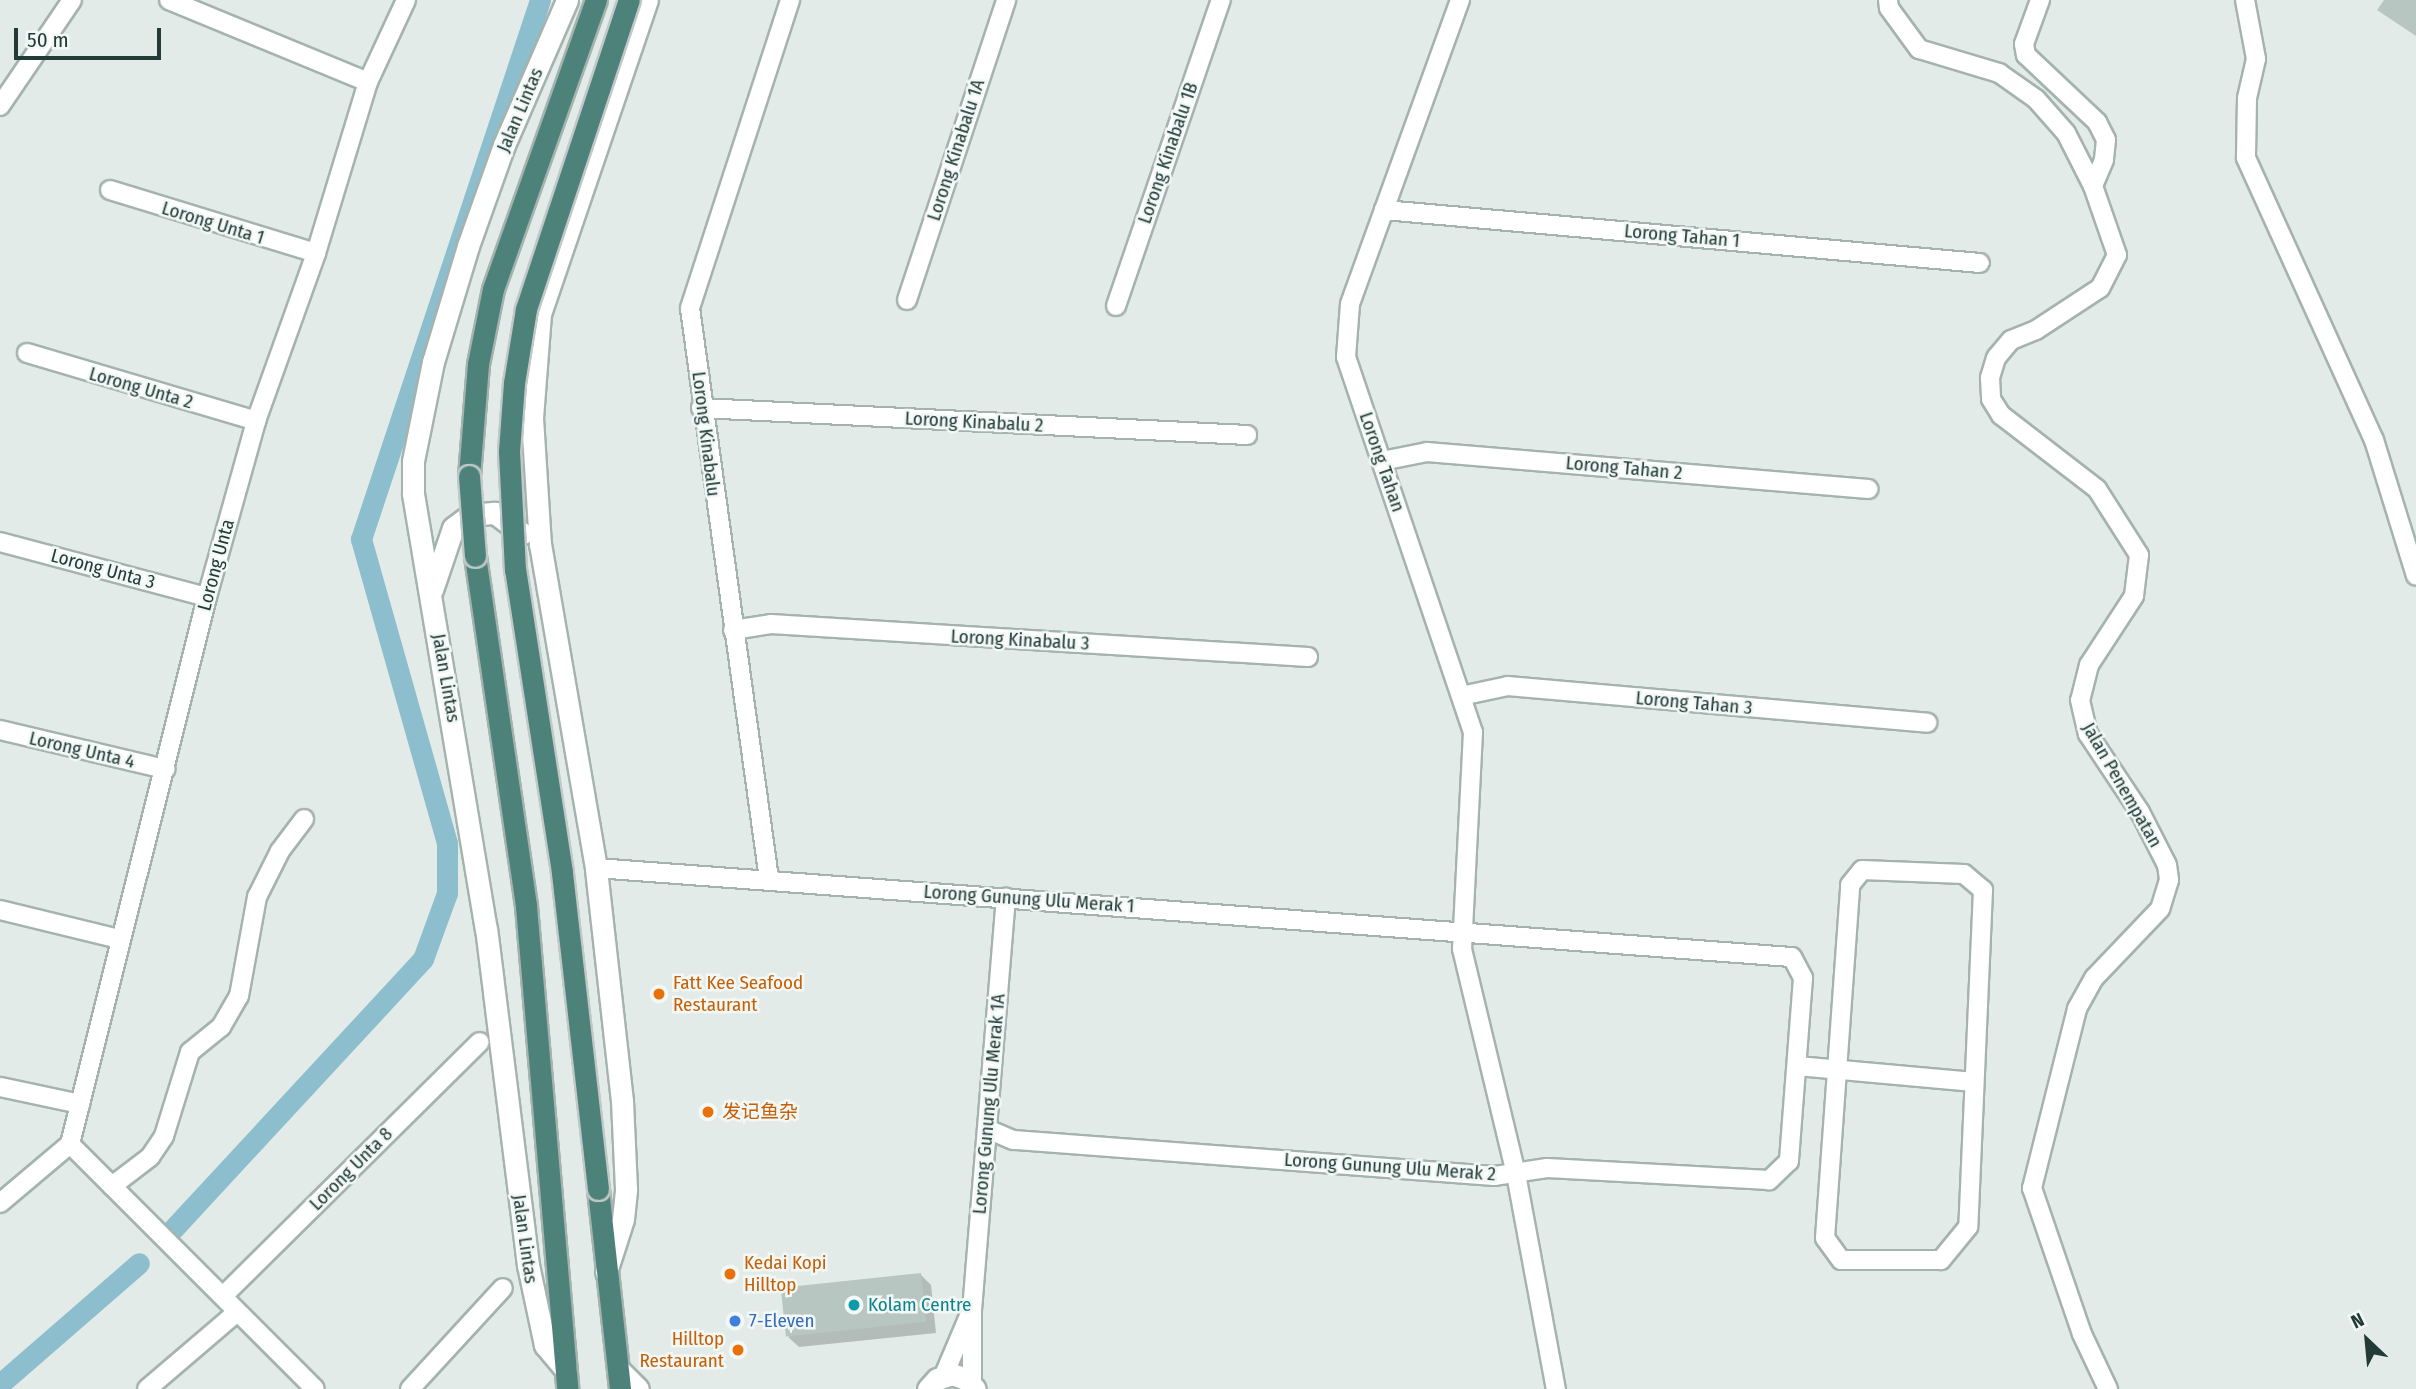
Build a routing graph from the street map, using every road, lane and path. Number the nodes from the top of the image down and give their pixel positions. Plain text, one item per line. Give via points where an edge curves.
1 (72, 0) edge
2 (169, 0) edge
3 (406, 0) edge
4 (551, 0) edge
5 (568, 0) edge
6 (596, 0) edge
7 (629, 0) edge
8 (647, 0) edge
9 (790, 0) edge
10 (1006, 0) edge
11 (1221, 0) edge
12 (1460, 0) edge
13 (1888, 0) edge
14 (2040, 0) edge
15 (2245, 0) edge
16 (368, 82) junction
17 (0, 106) edge
18 (504, 145) junction
19 (2093, 186) junction
20 (110, 190) dead end
21 (1384, 210) junction
22 (316, 253) junction
23 (1980, 262) dead end
24 (907, 300) dead end
25 (1116, 306) dead end
26 (27, 353) dead end
27 (701, 408) junction
28 (256, 421) junction
29 (1247, 435) dead end
30 (1382, 461) junction
31 (1868, 489) dead end
32 (0, 542) edge
33 (2416, 576) edge
34 (430, 596) junction
35 (207, 597) junction
36 (551, 598) junction
37 (733, 630) junction
38 (1308, 657) dead end
39 (1461, 696) junction
40 (1927, 723) dead end
41 (0, 730) edge
42 (164, 769) junction
43 (304, 819) dead end
44 (596, 868) junction
45 (768, 879) junction
46 (1006, 897) junction
47 (0, 910) edge
48 (1462, 934) junction
49 (119, 939) junction
50 (1792, 957) joint
51 (480, 1042) dead end
52 (1798, 1066) junction
53 (1838, 1070) junction
54 (1973, 1082) junction
55 (0, 1087) edge
56 (80, 1104) junction
57 (987, 1129) junction
58 (70, 1144) junction
59 (1516, 1174) junction
60 (112, 1186) junction
61 (0, 1203) edge
62 (606, 1272) junction
63 (503, 1288) dead end
64 (223, 1296) junction
65 (972, 1310) junction
66 (237, 1312) junction
67 (619, 1379) edge
68 (567, 1380) edge
69 (929, 1384) edge
70 (973, 1386) edge
71 (147, 1389) edge
72 (315, 1389) edge
73 (410, 1389) edge
74 (638, 1389) edge
75 (1556, 1389) edge
76 (2108, 1389) edge

1 - 17 street
2 - 16 street
3 - 16 street, Lorong Unta
4 - 18 main road
5 - 18 main road, Jalan Lintas
6 - 68 highway, Jalan Lintas, bridge via 493,289 478,364 469,476 475,556 526,906
7 - 62 highway, bridge via 526,309 513,383 509,451 515,570 562,872
8 - 36 main road via 540,314 532,418 540,545
9 - 27 street, Lorong Kinabalu via 690,308
10 - 24 street, Lorong Kinabalu 1A
11 - 25 street, Lorong Kinabalu 1B
12 - 21 street, Lorong Tahan
13 - 19 street, Jalan Penempatan via 1919,49 1999,73 2036,99 2066,132
14 - 19 street via 2024,44 2026,55 2097,122 2106,139 2104,160
15 - 33 street via 2256,59 2247,98 2246,158 2374,440
16 - 22 street, Lorong Unta
18 - 34 main road, Jalan Lintas via 444,321 416,436 413,494
19 - 76 street, Jalan Penempatan via 2118,255 2101,288 2036,330 2011,340 1996,358 1990,399 2001,415 2097,489 2129,532 2139,555 2134,596 2089,665 2080,700 2088,734 2140,812 2167,865 2169,880 2160,909 2094,978 2077,1009 2032,1188 2082,1334
20 - 22 street, Lorong Unta 1
21 - 23 street, Lorong Tahan 1
21 - 30 street, Lorong Tahan via 1345,331 1346,357
22 - 28 street, Lorong Unta
26 - 28 street, Lorong Unta 2
27 - 29 street, Lorong Kinabalu 2
27 - 37 street, Lorong Kinabalu
28 - 35 street, Lorong Unta
30 - 31 street, Lorong Tahan 2 via 1427,452
30 - 39 street, Lorong Tahan
32 - 35 street, Lorong Unta 3
34 - 36 main road via 453,528 484,512 512,522 524,536
34 - 68 main road, Jalan Lintas via 486,930 528,1265 545,1345
35 - 42 street, Lorong Unta
36 - 44 main road
37 - 38 street, Lorong Kinabalu 3 via 771,624
37 - 45 street, Lorong Kinabalu
39 - 40 street, Lorong Tahan 3 via 1508,686
39 - 48 street, Lorong Tahan via 1475,746
41 - 42 street, Lorong Unta 4
42 - 49 street, Lorong Unta
43 - 60 street via 279,850 257,897 239,996 220,1027 190,1052 164,1136 150,1157
44 - 45 street, Lorong Gunung Ulu Merak 1
44 - 62 main road via 626,1160 623,1219
45 - 46 street, Lorong Gunung Ulu Merak 1
46 - 48 street, Lorong Gunung Ulu Merak 1
46 - 57 street, Lorong Gunung Ulu Merak 1A
47 - 49 street
48 - 50 street, Lorong Gunung Ulu Merak 1
48 - 59 street, Lorong Tahan
49 - 56 street, Lorong Unta
50 - 52 street, Lorong Gunung Ulu Merak 2 via 1803,978
51 - 64 street, Lorong Unta 8
52 - 53 street
52 - 59 street, Lorong Gunung Ulu Merak 2 via 1789,1160 1769,1180 1548,1168
53 - 54 street
53 - 54 street via 1825,1238 1841,1259 1941,1260 1968,1227
53 - 54 street via 1850,885 1862,870 1964,874 1983,890
55 - 56 street
56 - 58 street, Lorong Unta
57 - 59 street, Lorong Gunung Ulu Merak 2 via 1013,1140
57 - 65 street, Lorong Gunung Ulu Merak 1A
58 - 60 street
58 - 61 street
59 - 75 street, Lorong Tahan
60 - 64 street
62 - 67 highway
63 - 73 street
64 - 66 street
65 - 69 street, Lorong Gunung Ulu Merak 1A
65 - 70 street, Lorong Gunung Ulu Merak 1A
66 - 71 street
66 - 72 street
67 - 74 main road
69 - 70 main road via 959,1376

